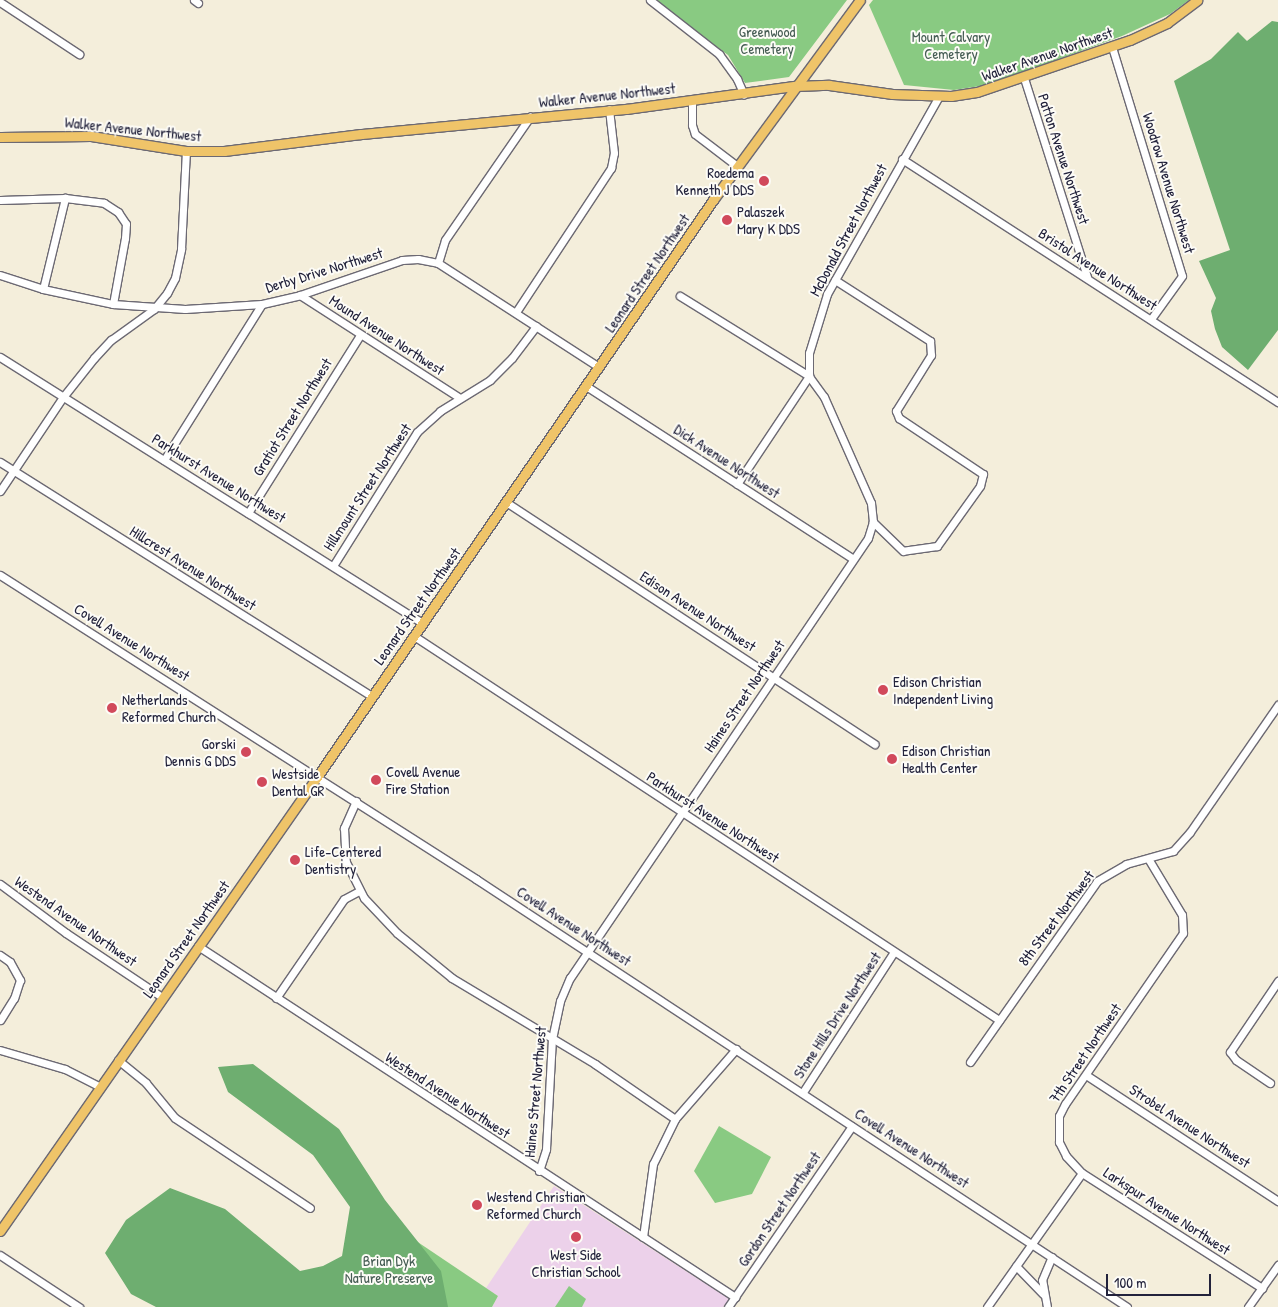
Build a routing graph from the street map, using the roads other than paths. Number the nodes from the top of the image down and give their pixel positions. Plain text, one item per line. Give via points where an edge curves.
1 (650, 0) edge
2 (860, 0) edge
3 (1197, 0) edge
4 (0, 2) edge
5 (1112, 47) junction
6 (79, 54) dead end
7 (1024, 78) junction
8 (796, 86) junction
9 (744, 95) junction
10 (939, 96) junction
11 (692, 100) junction
12 (609, 109) junction
13 (530, 117) junction
14 (0, 137) edge
15 (186, 151) junction
16 (902, 158) junction
17 (737, 166) junction
18 (65, 198) junction
19 (0, 200) edge
20 (438, 263) junction
21 (0, 275) edge
22 (1087, 277) junction
23 (835, 280) junction
24 (42, 289) junction
25 (300, 295) junction
26 (680, 296) dead end
27 (113, 304) junction
28 (262, 304) junction
29 (154, 309) junction
30 (516, 312) junction
31 (1151, 320) junction
32 (536, 326) junction
33 (360, 335) junction
34 (0, 357) edge
35 (599, 367) junction
36 (808, 376) junction
37 (586, 386) junction
38 (62, 397) junction
39 (460, 398) junction
40 (1278, 402) edge
41 (164, 460) junction
42 (0, 462) edge
43 (13, 471) junction
44 (737, 484) junction
45 (0, 491) edge
46 (506, 502) junction
47 (248, 514) junction
48 (873, 522) junction
49 (853, 559) junction
50 (333, 566) junction
51 (0, 575) edge
52 (423, 623) junction
53 (414, 636) junction
54 (775, 677) junction
55 (372, 696) junction
56 (1278, 705) edge
57 (875, 744) dead end
58 (317, 777) junction
59 (356, 802) junction
60 (681, 812) junction
61 (1149, 860) junction
62 (0, 884) edge
63 (359, 891) junction
64 (198, 946) junction
65 (586, 950) junction
66 (894, 952) junction
67 (0, 955) edge
68 (1278, 981) edge
69 (162, 997) junction
70 (276, 998) junction
71 (0, 1020) edge
72 (999, 1020) junction
73 (552, 1039) junction
74 (736, 1049) junction
75 (0, 1050) edge
76 (118, 1060) junction
77 (970, 1062) dead end
78 (1086, 1075) junction
79 (1270, 1084) dead end
80 (100, 1087) junction
81 (803, 1092) junction
82 (675, 1119) junction
83 (852, 1126) junction
84 (539, 1171) junction
85 (1082, 1173) junction
86 (1278, 1200) edge
87 (310, 1208) dead end
88 (0, 1231) edge
89 (643, 1237) junction
90 (1033, 1245) junction
91 (0, 1255) edge
92 (1052, 1257) junction
93 (1278, 1265) edge
94 (1016, 1266) junction
95 (1262, 1288) junction
96 (1043, 1294) junction
97 (735, 1298) junction
98 (79, 1307) edge
99 (728, 1307) edge
100 (987, 1307) edge
101 (1047, 1307) edge
102 (1127, 1307) edge
103 (1248, 1307) edge

1 - 9 street via 719,54
2 - 8 main road, Leonard Street Northwest
3 - 5 main road, Walker Avenue Northwest via 1167,23
4 - 6 street
5 - 7 main road, Walker Avenue Northwest
5 - 31 street, Woodrow Avenue Northwest via 1181,270 1180,283
7 - 10 main road, Walker Avenue Northwest via 977,92
7 - 22 street, Patton Avenue Northwest
8 - 9 main road, Walker Avenue Northwest
8 - 10 main road, Walker Avenue Northwest via 829,85
8 - 17 main road, Leonard Street Northwest
9 - 11 main road, Walker Avenue Northwest
10 - 16 street, McDonald Street Northwest
11 - 12 main road, Walker Avenue Northwest
11 - 17 street via 695,134
12 - 13 main road, Walker Avenue Northwest
12 - 30 street via 614,153 612,168
13 - 15 main road, Walker Avenue Northwest via 224,151
13 - 20 street via 445,240
14 - 15 main road, Walker Avenue Northwest via 91,136
15 - 29 street via 179,264 175,278
16 - 22 street, Bristol Avenue Northwest
16 - 23 street, McDonald Street Northwest
17 - 35 main road, Leonard Street Northwest
18 - 19 street
18 - 24 street
18 - 27 street via 104,203 118,212 126,224
20 - 25 street, Derby Drive Northwest via 402,260
20 - 30 street, Derby Drive Northwest
21 - 24 street, Derby Drive Northwest
22 - 31 street, Bristol Avenue Northwest
23 - 36 street, McDonald Street Northwest via 822,309 809,353
23 - 48 street via 930,341 931,355 896,411 899,418 983,474 980,486 951,530 929,550 903,551
24 - 27 street, Derby Drive Northwest
25 - 28 street, Derby Drive Northwest
25 - 33 street, Mound Avenue Northwest
26 - 36 street
27 - 29 street, Derby Drive Northwest
28 - 29 street, Derby Drive Northwest
28 - 41 street
29 - 38 street via 111,340
30 - 32 street, Derby Drive Northwest
31 - 40 street, Bristol Avenue Northwest
32 - 35 street, Derby Drive Northwest
32 - 39 street, Hillmount Street Northwest via 490,380
33 - 39 street, Mound Avenue Northwest
33 - 47 street, Gratiot Street Northwest
34 - 38 street, Parkhurst Avenue Northwest
35 - 37 main road, Leonard Street Northwest
36 - 44 street, McDonald Street Northwest
36 - 48 street via 824,397 870,503
37 - 44 street, Dick Avenue Northwest
37 - 46 main road, Leonard Street Northwest
38 - 41 street, Parkhurst Avenue Northwest
38 - 43 street
39 - 50 street, Hillmount Street Northwest via 417,432
41 - 47 street, Parkhurst Avenue Northwest
42 - 43 street, Hillcrest Avenue Northwest
43 - 45 street
43 - 55 street, Hillcrest Avenue Northwest
44 - 49 street, Dick Avenue Northwest
46 - 52 main road, Leonard Street Northwest
46 - 54 street, Edison Avenue Northwest
47 - 50 street, Parkhurst Avenue Northwest
48 - 49 street, Haines Street Northwest via 868,538
49 - 54 street, Haines Street Northwest
50 - 52 street, Parkhurst Avenue Northwest
51 - 58 street, Covell Avenue Northwest
52 - 53 main road, Leonard Street Northwest
53 - 55 main road, Leonard Street Northwest
53 - 60 street, Parkhurst Avenue Northwest
54 - 57 street, Edison Avenue Northwest
54 - 60 street, Haines Street Northwest
55 - 58 main road, Leonard Street Northwest
56 - 61 street, 8th Street Northwest via 1190,832 1173,851
58 - 59 street, Covell Avenue Northwest
58 - 64 main road, Leonard Street Northwest
59 - 63 street via 347,817 343,837 346,862
59 - 65 street, Covell Avenue Northwest
60 - 65 street, Haines Street Northwest
60 - 66 street, Parkhurst Avenue Northwest
61 - 72 street, 8th Street Northwest via 1126,864 1097,881
61 - 78 street, 7th Street Northwest via 1182,915 1183,933
62 - 69 street, Westend Avenue Northwest
63 - 70 street via 344,898
63 - 73 street via 397,933 445,973
64 - 69 main road, Leonard Street Northwest
64 - 70 street, Westend Avenue Northwest
65 - 73 street, Haines Street Northwest via 560,1001
65 - 74 street, Covell Avenue Northwest
66 - 72 street, Parkhurst Avenue Northwest
66 - 81 street, Stone Hills Drive Northwest
67 - 71 street via 10,962 20,980 14,998
68 - 79 street via 1230,1052
69 - 76 main road, Leonard Street Northwest
70 - 84 street, Westend Avenue Northwest
72 - 77 street, 8th Street Northwest
73 - 82 street
73 - 84 street, Haines Street Northwest via 546,1149
74 - 81 street, Covell Avenue Northwest
74 - 82 street
75 - 80 street via 65,1069
76 - 80 main road, Leonard Street Northwest
76 - 87 street via 146,1083 175,1118
78 - 85 street, 7th Street Northwest via 1065,1104 1058,1128 1059,1142 1066,1156
78 - 86 street, Strobel Avenue Northwest
80 - 88 main road, Leonard Street Northwest
81 - 83 street, Covell Avenue Northwest
82 - 89 street via 653,1164
83 - 90 street, Covell Avenue Northwest
83 - 97 street, Gordon Street Northwest
84 - 89 street, Westend Avenue Northwest
85 - 90 street
85 - 95 street, Larkspur Avenue Northwest
89 - 97 street, Westend Avenue Northwest
90 - 92 street, Covell Avenue Northwest
90 - 94 street
91 - 98 street
92 - 96 street via 1043,1272
92 - 102 street, Covell Avenue Northwest
93 - 95 street
94 - 96 street
94 - 100 street
95 - 103 street
96 - 101 street
97 - 99 street, Gordon Street Northwest

